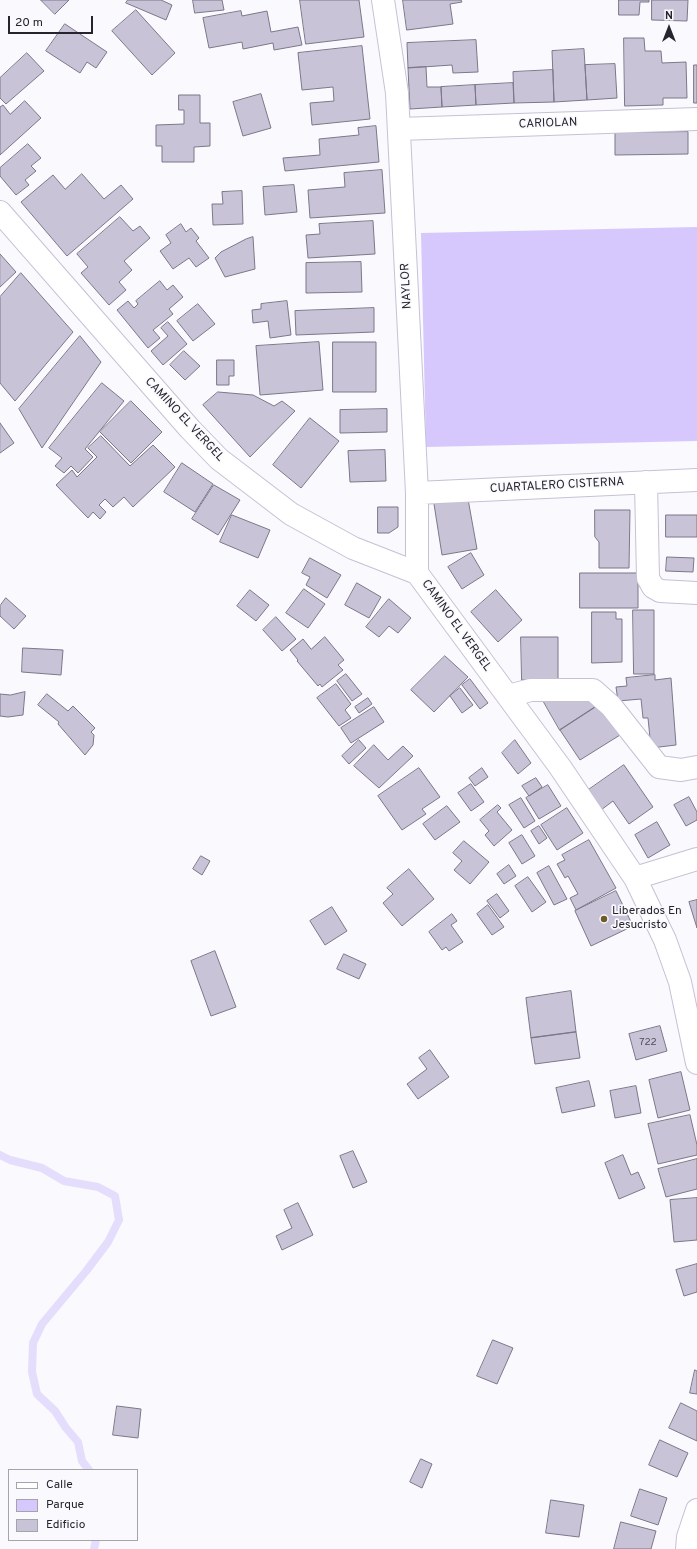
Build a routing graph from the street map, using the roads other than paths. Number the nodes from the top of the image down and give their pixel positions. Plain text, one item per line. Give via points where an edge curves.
1 (383, 0) edge
2 (697, 119) edge
3 (399, 129) junction
4 (0, 212) edge
5 (697, 480) edge
6 (646, 482) junction
7 (417, 493) junction
8 (417, 573) junction
9 (697, 593) edge
10 (508, 696) junction
11 (697, 767) edge
12 (697, 859) edge
13 (635, 878) junction
14 (697, 1063) edge
15 (697, 1510) edge
16 (687, 1549) edge

1 - 3 street, NAYLOR via 397,93
2 - 3 street, CARIOLAN
3 - 7 street, NAYLOR
4 - 8 street, CAMINO EL VERGEL via 219,459 292,514 354,548
5 - 6 street, CUARTALERO CISTERNA
6 - 7 street, CUARTALERO CISTERNA
6 - 9 street via 648,578 653,587 660,591
7 - 8 street, NAYLOR
8 - 10 street, CAMINO EL VERGEL
10 - 11 street via 531,690 593,690 611,706 659,767 681,770
10 - 13 street, CAMINO EL VERGEL via 560,767
12 - 13 street
13 - 14 street, CAMINO EL VERGEL via 680,982
15 - 16 street via 688,1537

